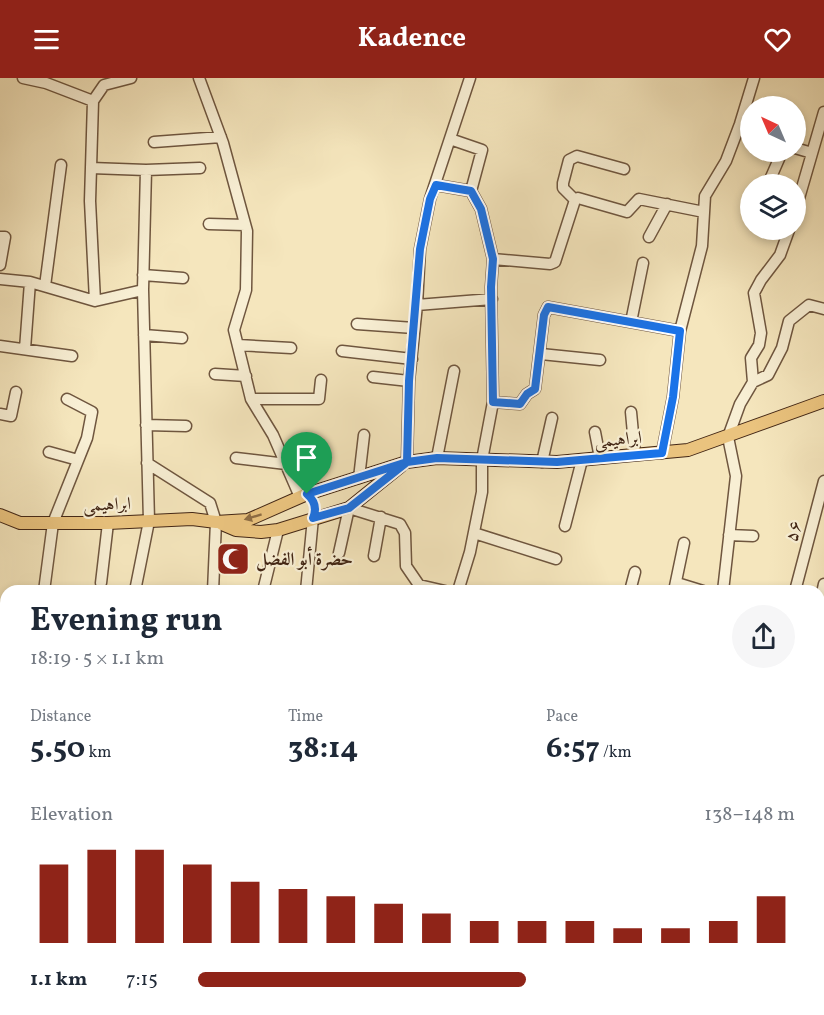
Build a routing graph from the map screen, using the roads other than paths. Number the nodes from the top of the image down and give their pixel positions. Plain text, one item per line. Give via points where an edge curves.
1 (23, 78) edge
2 (131, 78) edge
3 (199, 78) edge
4 (471, 78) edge
5 (754, 78) edge
6 (61, 83) edge
7 (93, 101) junction
8 (824, 112) edge
9 (221, 137) junction
10 (450, 139) junction
11 (154, 142) dead end
12 (806, 151) edge
13 (812, 153) junction
14 (61, 165) dead end
15 (91, 168) junction
16 (200, 168) dead end
17 (624, 169) dead end
18 (146, 170) junction
19 (804, 174) edge
20 (436, 185) junction
21 (471, 191) junction
22 (575, 200) junction
23 (667, 204) junction
24 (704, 212) junction
25 (209, 224) dead end
26 (245, 225) junction
27 (0, 237) edge
28 (648, 237) dead end
29 (785, 240) edge
30 (493, 259) junction
31 (644, 263) dead end
32 (0, 265) edge
33 (143, 275) junction
34 (183, 278) dead end
35 (0, 279) edge
36 (30, 282) junction
37 (45, 286) junction
38 (143, 290) junction
39 (492, 299) junction
40 (95, 301) junction
41 (417, 305) junction
42 (824, 309) edge
43 (631, 322) junction
44 (357, 324) dead end
45 (414, 328) junction
46 (680, 331) junction
47 (144, 335) junction
48 (182, 338) dead end
49 (238, 345) junction
50 (0, 346) edge
51 (291, 348) dead end
52 (25, 349) junction
53 (342, 351) dead end
54 (540, 354) junction
55 (72, 356) dead end
56 (412, 359) junction
57 (600, 360) dead end
58 (454, 371) dead end
59 (215, 374) dead end
60 (246, 376) junction
61 (373, 377) dead end
62 (321, 380) dead end
63 (409, 381) junction
64 (753, 382) junction
65 (16, 392) dead end
66 (66, 399) dead end
67 (251, 399) junction
68 (824, 401) edge
69 (493, 402) junction
70 (631, 412) dead end
71 (0, 414) edge
72 (552, 418) dead end
73 (146, 425) junction
74 (186, 426) dead end
75 (595, 432) dead end
76 (364, 435) dead end
77 (728, 436) junction
78 (49, 452) dead end
79 (662, 453) junction
80 (634, 455) junction
81 (236, 458) dead end
82 (437, 458) junction
83 (600, 458) junction
84 (78, 460) junction
85 (482, 460) junction
86 (582, 460) junction
87 (407, 462) junction
88 (542, 462) junction
89 (147, 463) junction
90 (286, 464) junction
91 (359, 478) junction
92 (824, 481) edge
93 (310, 504) junction
94 (349, 508) junction
95 (0, 515) edge
96 (381, 517) junction
97 (149, 521) junction
98 (216, 522) junction
99 (53, 523) junction
100 (108, 523) junction
101 (564, 526) dead end
102 (278, 530) junction
103 (474, 533) junction
104 (729, 535) junction
105 (753, 536) dead end
106 (684, 543) dead end
107 (339, 553) dead end
108 (374, 556) dead end
109 (556, 559) dead end
110 (635, 572) dead end
111 (101, 583) dead end
112 (45, 585) edge
113 (136, 585) edge
114 (213, 585) edge
115 (264, 585) edge
116 (306, 585) edge
117 (419, 585) edge
118 (460, 585) edge
119 (632, 585) edge
120 (675, 585) edge
121 (724, 585) edge
122 (797, 585) edge

1 - 6 street
2 - 7 street via 104,85
3 - 9 street
4 - 10 street
5 - 24 street via 726,161 705,196
6 - 7 street
7 - 15 street
8 - 13 street
9 - 11 street
9 - 26 street
10 - 20 street
10 - 21 street via 482,150
12 - 13 street
13 - 19 street
14 - 37 street
15 - 18 street
15 - 40 street
16 - 18 street
17 - 22 street via 573,156 568,160 563,188
18 - 33 street
20 - 21 street
20 - 41 street via 420,249
21 - 30 street via 481,209
22 - 23 street via 627,212 639,199
22 - 30 street via 555,262
23 - 24 street
23 - 28 street
24 - 46 street via 698,264
25 - 26 street
26 - 49 street via 246,290 234,330
27 - 32 street via 5,237
29 - 64 street via 754,293 760,333 759,345 751,358
30 - 39 street
31 - 43 street
33 - 34 street
33 - 38 street
35 - 36 street
36 - 37 street
36 - 52 street
37 - 40 street
38 - 40 street
38 - 47 street
39 - 41 street
39 - 69 street
41 - 45 street
42 - 64 street via 809,305 789,321 782,348 768,375
43 - 46 street
43 - 54 street via 548,307
44 - 45 street
45 - 56 street
46 - 79 street
47 - 48 street
47 - 73 street
49 - 51 street
49 - 60 street
50 - 52 street
52 - 55 street
53 - 56 street
54 - 57 street
54 - 69 street via 535,389 520,404
56 - 63 street
58 - 82 street
59 - 60 street
60 - 67 street
61 - 63 street
62 - 67 street via 319,399
63 - 87 street
64 - 77 street
65 - 71 street via 11,416
66 - 84 street via 92,412
67 - 90 street
68 - 77 main road, ابراهیمی
69 - 85 street
70 - 80 street
72 - 88 street
73 - 74 street
73 - 89 street
75 - 83 street
76 - 91 street
77 - 79 main road, ابراهیمی via 688,450
77 - 104 street via 736,476
78 - 84 street
79 - 80 main road, ابراهیمی
80 - 83 main road, ابراهیمی
81 - 90 street
82 - 85 main road, ابراهیمی
82 - 87 main road, ابراهیمی
83 - 86 main road, ابراهیمی
84 - 99 street
85 - 88 main road, ابراهیمی
85 - 103 street via 482,492
86 - 88 main road, ابراهیمی
86 - 101 street
87 - 91 main road, ابراهیمی
87 - 94 main road
89 - 97 street
89 - 98 street via 208,499
90 - 93 street
91 - 93 main road, ابراهیمی
92 - 122 street, ۵۶
93 - 94 main road
93 -> 98 main road via 252,519
93 - 102 main road
93 - 116 street
94 - 96 street
94 - 107 street
95 - 99 main road, ابراهیمی via 20,523
96 - 108 street
96 - 117 street via 403,529 406,566
97 - 98 main road, ابراهیمی
97 - 100 main road, ابراهیمی
97 - 113 street
98 - 102 main road via 249,532
98 - 114 street
99 - 100 main road, ابراهیمی
99 - 112 street
100 - 111 street
102 - 115 street
103 - 109 street
103 - 118 street
104 - 105 street
104 - 121 street
106 - 120 street
110 - 119 street

